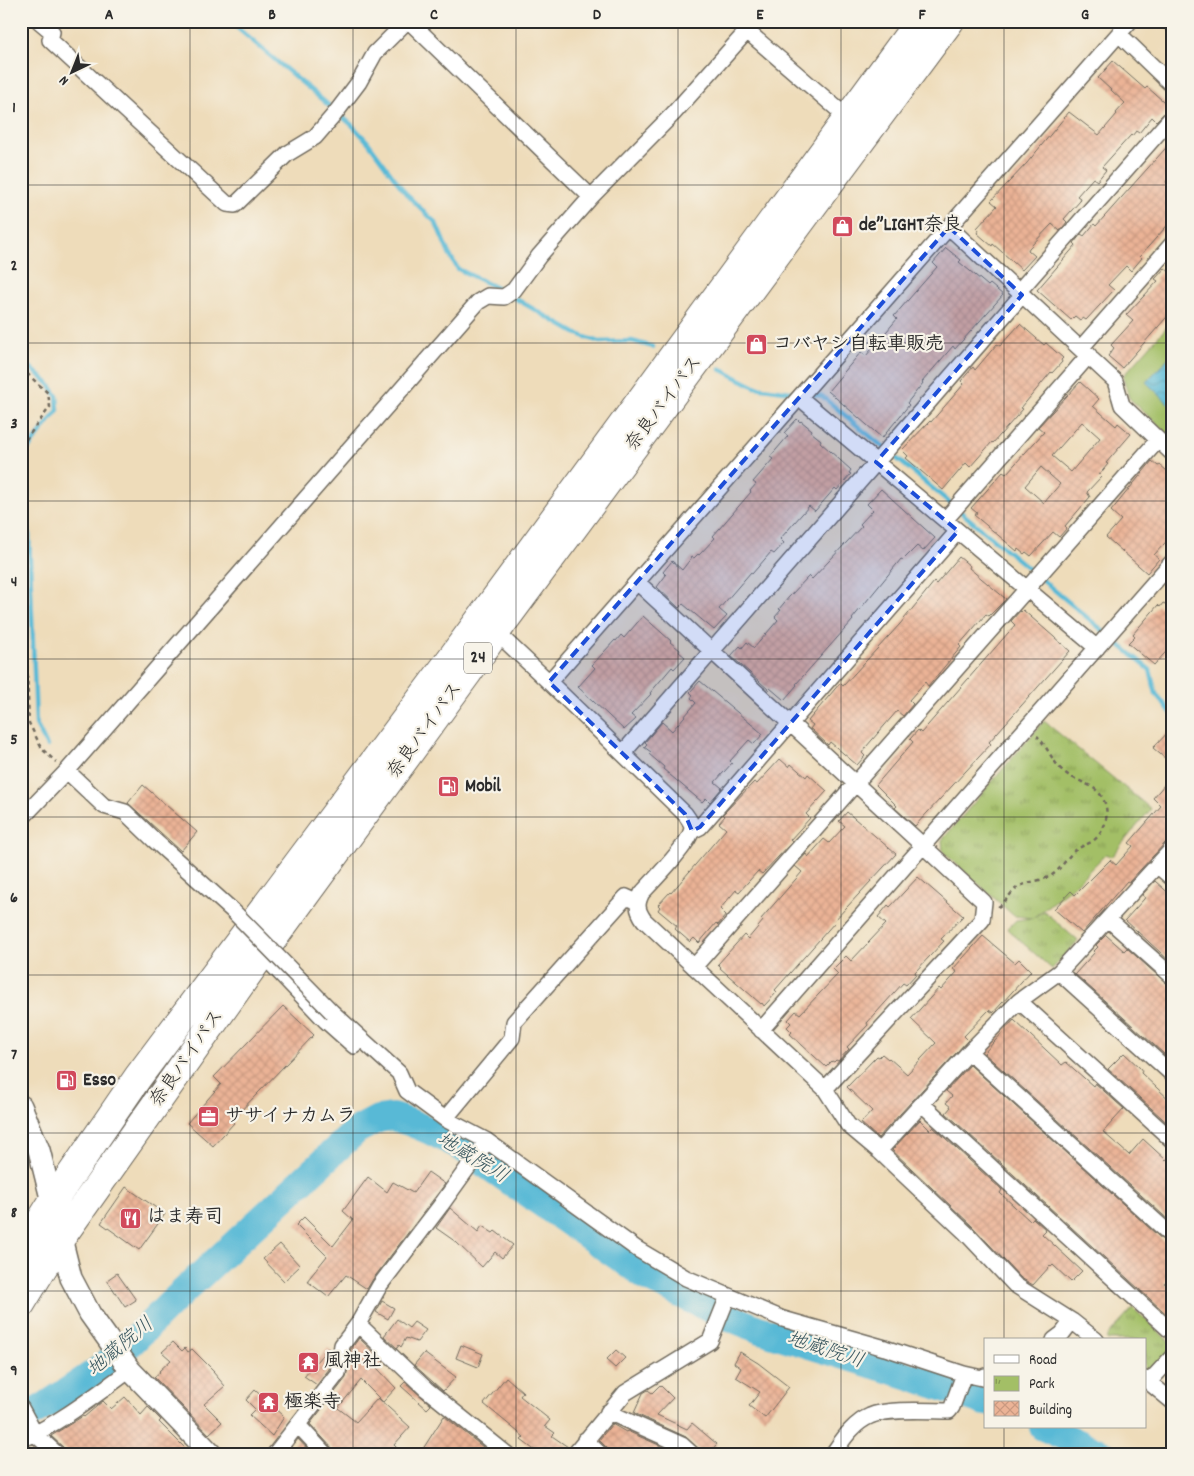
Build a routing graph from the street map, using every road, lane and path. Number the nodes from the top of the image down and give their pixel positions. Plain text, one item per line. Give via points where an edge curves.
1 (39, 21) edge
2 (408, 21) edge
3 (920, 21) edge
4 (950, 21) edge
5 (1130, 21) edge
6 (1168, 21) edge
7 (1173, 25) edge
8 (750, 26) edge
9 (1119, 34) junction
10 (1173, 86) edge
11 (1173, 116) edge
12 (849, 119) junction
13 (591, 197) junction
14 (949, 227) junction
15 (1173, 243) edge
16 (1021, 293) junction
17 (1085, 352) junction
18 (21, 368) edge
19 (800, 398) junction
20 (1158, 440) junction
21 (21, 446) edge
22 (1173, 454) edge
23 (876, 462) junction
24 (21, 506) edge
25 (945, 520) junction
26 (958, 531) junction
27 (1173, 561) edge
28 (637, 582) junction
29 (1027, 588) junction
30 (496, 632) junction
31 (1097, 648) junction
32 (712, 652) junction
33 (549, 682) junction
34 (790, 723) junction
35 (1027, 727) junction
36 (623, 753) junction
37 (67, 771) junction
38 (856, 783) junction
39 (21, 819) edge
40 (692, 831) junction
41 (923, 845) junction
42 (1173, 848) edge
43 (1157, 865) junction
44 (1173, 879) edge
45 (637, 902) junction
46 (983, 910) junction
47 (1108, 919) junction
48 (262, 954) junction
49 (694, 967) junction
50 (1059, 972) junction
51 (1173, 977) edge
52 (1019, 1001) junction
53 (761, 1030) junction
54 (969, 1052) junction
55 (1173, 1075) edge
56 (825, 1089) junction
57 (407, 1091) junction
58 (922, 1104) junction
59 (21, 1106) edge
60 (445, 1119) junction
61 (1173, 1141) edge
62 (485, 1144) junction
63 (879, 1150) junction
64 (53, 1201) junction
65 (61, 1238) junction
66 (1173, 1238) edge
67 (21, 1252) edge
68 (727, 1298) junction
69 (21, 1304) edge
70 (1072, 1321) junction
71 (358, 1324) junction
72 (1173, 1333) edge
73 (1057, 1338) edge
74 (1093, 1338) edge
75 (1173, 1356) edge
76 (128, 1368) junction
77 (984, 1377) edge
78 (963, 1378) junction
79 (1147, 1380) edge
80 (1173, 1402) edge
81 (21, 1408) edge
82 (608, 1412) junction
83 (298, 1426) junction
84 (33, 1430) junction
85 (21, 1440) edge
86 (585, 1440) junction
87 (206, 1453) edge
88 (58, 1455) edge
89 (274, 1455) edge
90 (326, 1455) edge
91 (508, 1455) edge
92 (574, 1455) edge
93 (601, 1455) edge
94 (693, 1455) edge
95 (832, 1455) edge

1 - 2 street via 52,32 50,40 227,204 235,205 287,154 314,137 359,82 375,53
2 - 13 street
3 - 12 highway, 奈良バイパス / 24
4 - 30 highway, 奈良バイパス / 24
5 - 9 street
6 - 7 street
8 - 12 street
8 - 13 street via 673,114
9 - 10 street
9 - 14 street
11 - 16 street
12 - 64 highway, 奈良バイパス / 24 via 138,1077
13 - 37 street via 509,294 488,296 478,302
14 - 16 street
14 - 19 street
15 - 17 street
16 - 17 street
16 - 23 street
17 - 20 street via 1115,380 1122,405
17 - 25 street
18 - 21 path via 48,393 50,406
19 - 23 street
19 - 28 street
20 - 22 street
20 - 29 street
23 - 25 street
23 - 32 street
24 - 37 path via 29,723 42,749
25 - 26 street
26 - 29 street
26 - 34 street
27 - 31 street
28 - 32 street
28 - 33 street
29 - 31 street
29 - 38 street
30 - 33 street
30 - 48 highway, 奈良バイパス / 24
31 - 35 street
32 - 34 street
32 - 36 street
33 - 36 street
34 - 38 street
34 - 40 street via 700,828
35 - 41 street
35 - 46 path via 1044,743 1052,760 1064,772 1102,795 1106,819 1100,833 1073,852 1052,876 1018,887 1000,906
36 - 40 street via 685,814
37 - 39 street
37 - 57 street, bridge via 104,806 125,812 233,911 333,1013 399,1073
38 - 41 street
38 - 49 street
40 - 45 street
41 - 46 street via 984,902
41 - 53 street
42 - 43 street
43 - 44 street
43 - 47 street
45 - 49 street via 638,912 644,920
45 - 60 street via 626,897 514,1022 512,1038
46 - 56 street via 982,920
47 - 50 street
47 - 51 street
48 - 57 street via 326,1022
48 - 65 highway, 奈良バイパス / 24
49 - 53 street
50 - 52 street
50 - 55 street
52 - 54 street
52 - 61 street
53 - 56 street
54 - 58 street
54 - 66 street
56 - 63 street via 848,1125
57 - 60 street
58 - 63 street
58 - 72 street
59 - 64 main road via 39,1150
60 - 62 street
62 - 68 street via 637,1249
62 - 71 street via 380,1285
63 - 70 street via 1015,1285
64 - 65 main road
64 - 67 highway, 奈良バイパス / 24
65 - 69 highway, 奈良バイパス / 24
65 - 76 main road via 71,1278 90,1314
68 - 78 street via 783,1319 885,1348
68 - 82 street via 710,1341 625,1393
70 - 73 street
70 - 74 street
71 - 83 street via 342,1345 338,1373
71 - 91 street via 426,1389
75 - 79 street
76 - 84 street via 93,1396
76 - 87 main road
77 - 78 street
78 - 95 street via 949,1411 899,1411 870,1416 850,1430
79 - 80 street
81 - 84 street
82 - 86 street
82 - 94 street via 682,1445
83 - 89 street
83 - 90 street
84 - 85 street
84 - 88 street
86 - 92 street
86 - 93 street

